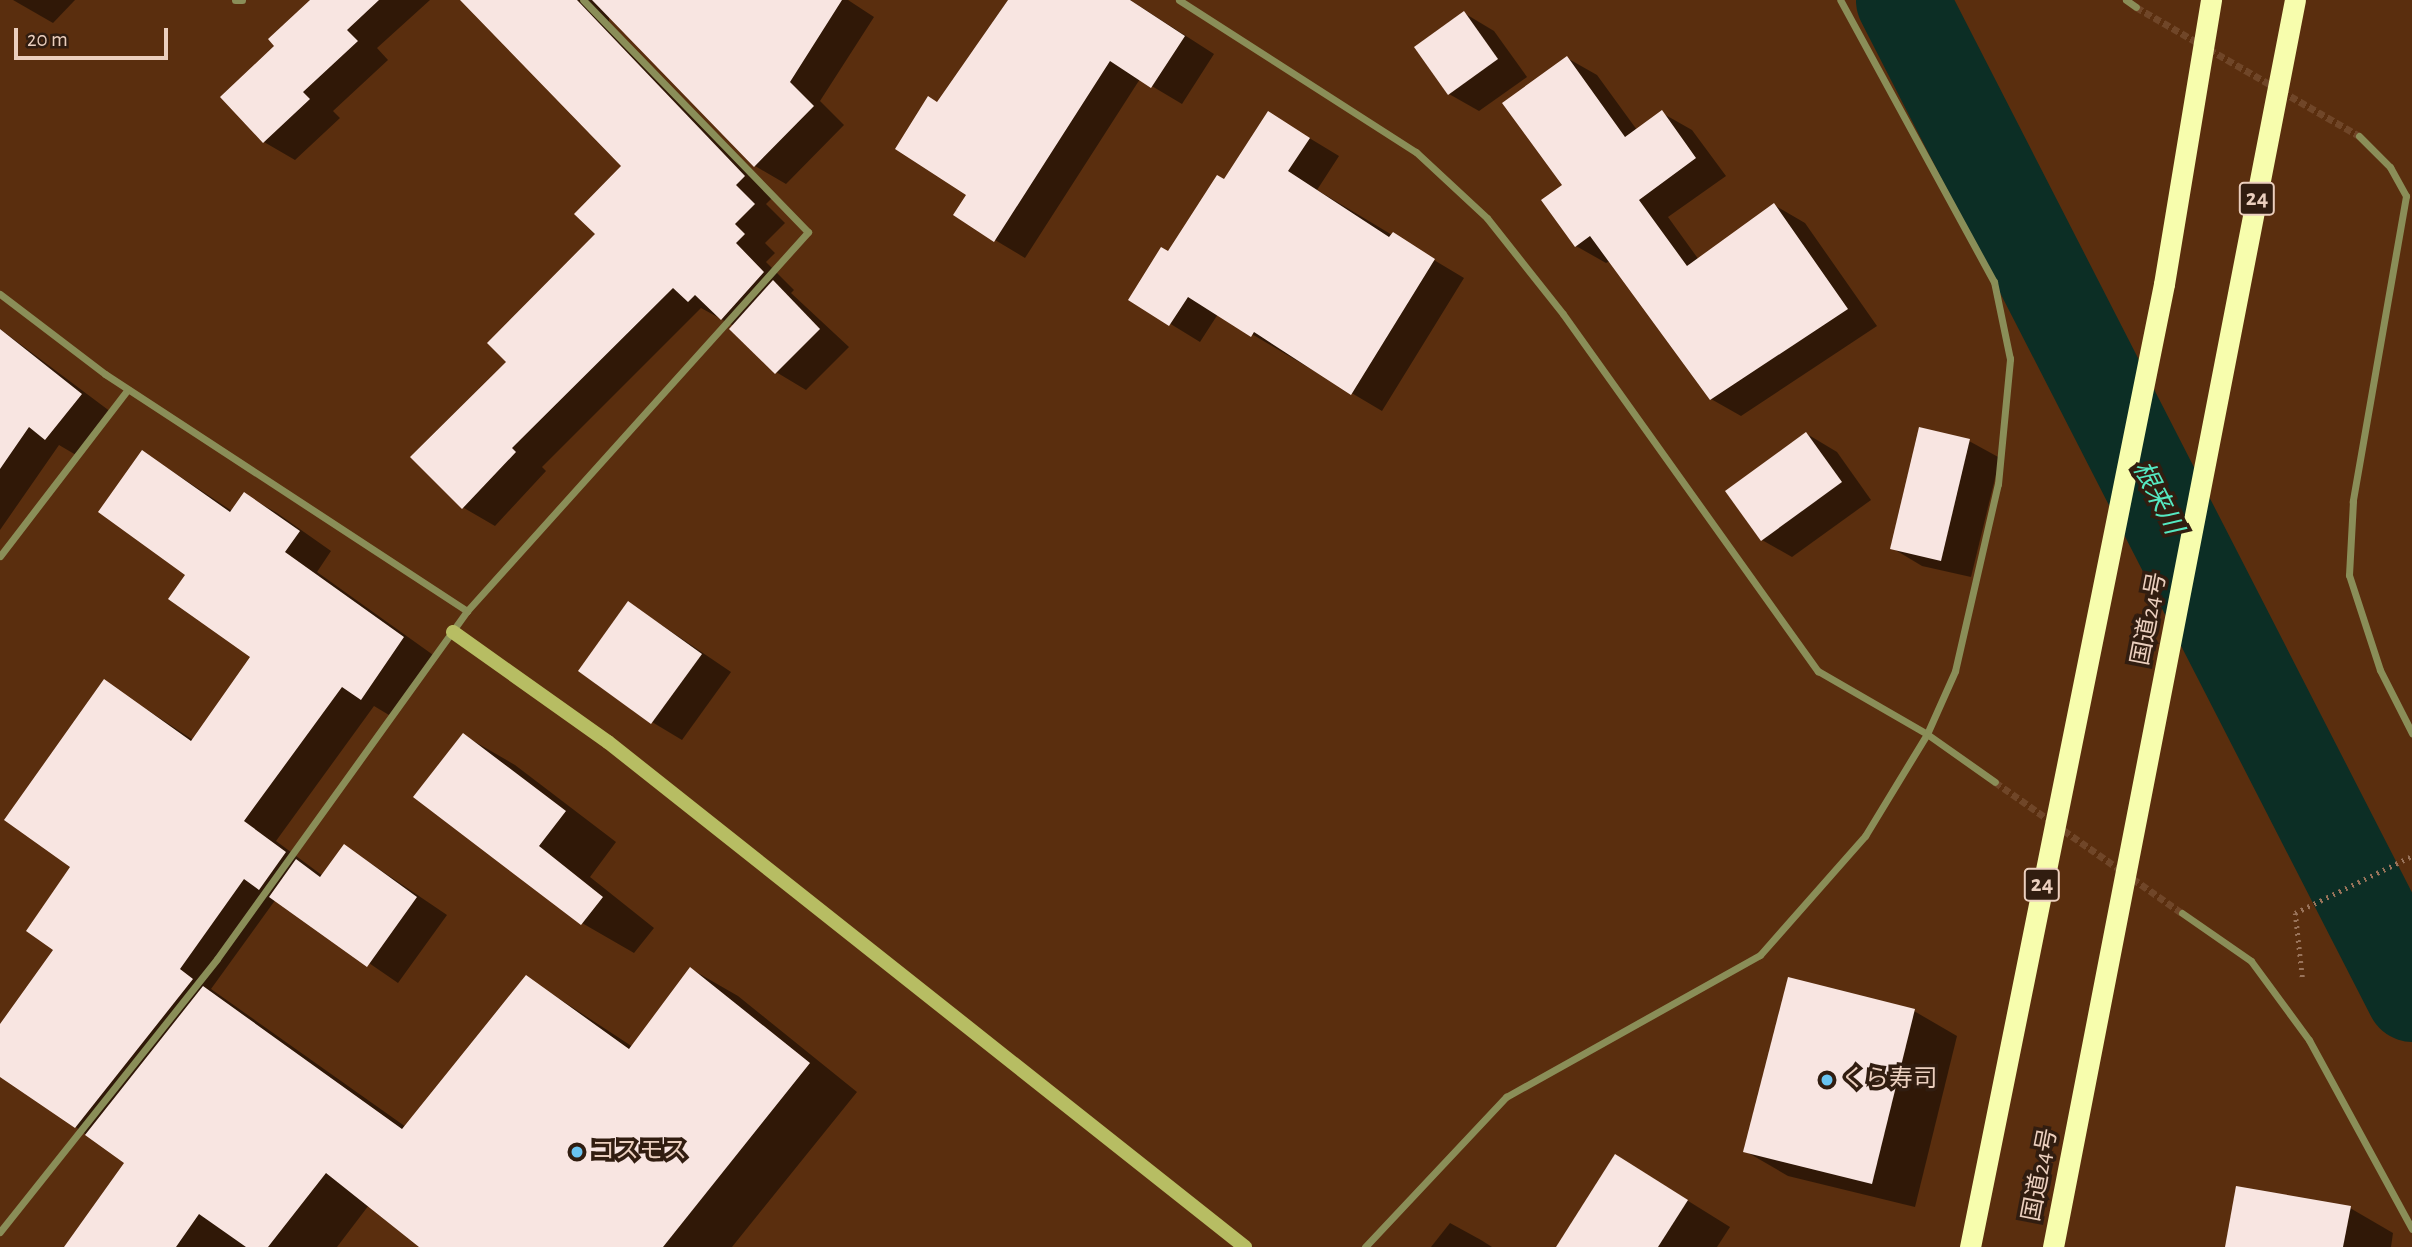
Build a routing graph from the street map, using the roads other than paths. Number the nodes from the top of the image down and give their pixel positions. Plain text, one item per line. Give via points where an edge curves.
1 (235, 0) edge
2 (242, 0) edge
3 (583, 0) edge
4 (1179, 0) edge
5 (1840, 0) edge
6 (2126, 0) edge
7 (2211, 0) edge
8 (2295, 0) edge
9 (2136, 7) dead end
10 (2358, 136) tunnel mouth
11 (0, 293) edge
12 (128, 389) junction
13 (0, 556) edge
14 (467, 611) junction
15 (453, 632) junction
16 (2412, 733) edge
17 (1927, 734) junction
18 (1995, 782) tunnel mouth
19 (2182, 913) tunnel mouth
20 (2412, 1229) edge
21 (0, 1232) edge
22 (1245, 1247) edge
23 (1366, 1247) edge
24 (1970, 1247) edge
25 (2053, 1247) edge

1 - 2 street
3 - 14 street via 808,232
4 - 17 street via 1416,152 1487,218 1563,314 1818,671
5 - 17 street via 1994,282 2010,359 1998,484 1955,671
6 - 9 street
7 - 24 highway, 24 via 2164,284
8 - 25 highway, 国道24号 / 24
10 - 16 street via 2390,167 2406,196 2353,501 2348,575 2380,670
11 - 12 street
12 - 13 street
12 - 14 street
14 - 15 street
15 - 21 street via 217,959
15 - 22 street via 608,742
17 - 18 street
17 - 23 street via 1865,836 1760,955 1506,1097
19 - 20 street via 2251,961 2309,1040

